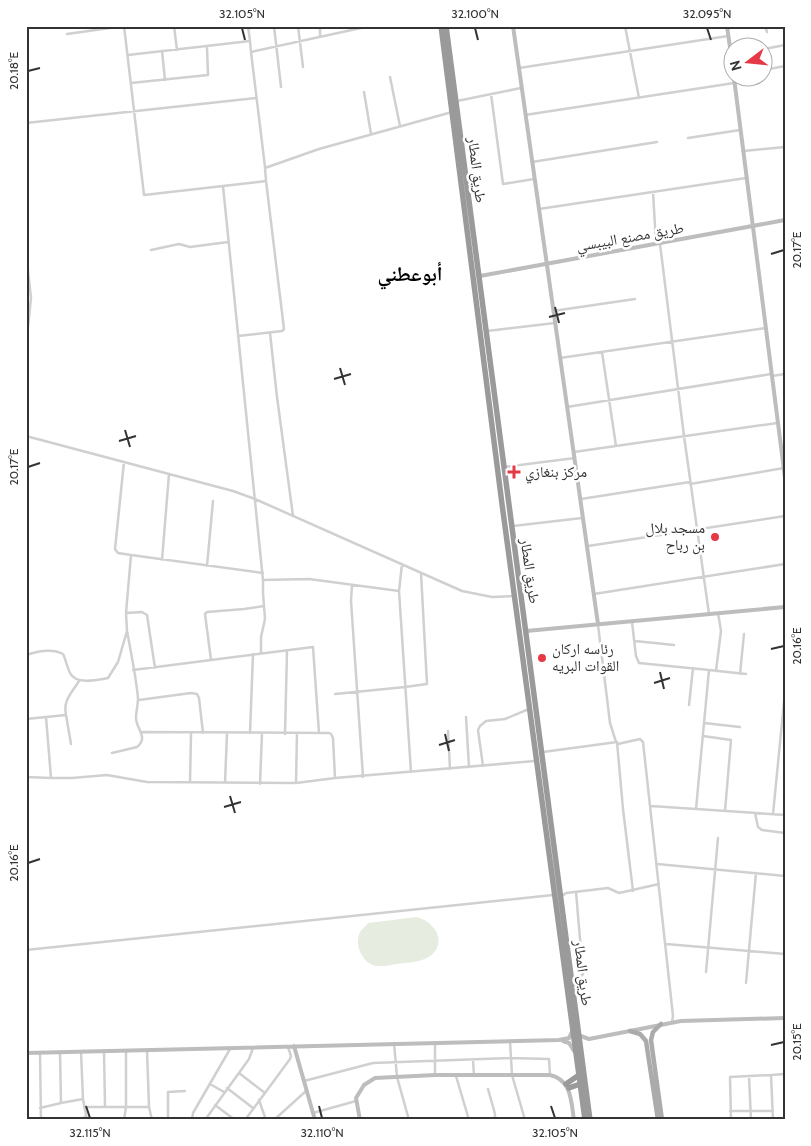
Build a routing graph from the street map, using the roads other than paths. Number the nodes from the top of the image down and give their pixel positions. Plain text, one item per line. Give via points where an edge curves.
1 (124, 26) edge
2 (174, 26) edge
3 (248, 26) edge
4 (274, 26) edge
5 (298, 26) edge
6 (320, 26) edge
7 (370, 26) edge
8 (441, 26) edge
9 (446, 26) edge
10 (513, 26) edge
11 (625, 26) edge
12 (727, 26) edge
13 (765, 26) edge
14 (767, 32) dead end
15 (67, 34) dead end
16 (728, 36) joint
17 (320, 37) junction
18 (250, 41) junction
19 (300, 42) junction
20 (207, 46) junction
21 (276, 47) junction
22 (177, 50) junction
23 (162, 51) junction
24 (629, 51) junction
25 (251, 52) junction
26 (128, 55) junction
27 (303, 67) dead end
28 (519, 68) junction
29 (390, 77) dead end
30 (165, 80) junction
31 (131, 84) junction
32 (724, 85) edge
33 (280, 86) dead end
34 (522, 88) junction
35 (735, 88) edge
36 (364, 92) dead end
37 (491, 94) junction
38 (256, 98) junction
39 (638, 98) junction
40 (456, 102) junction
41 (135, 112) junction
42 (452, 112) junction
43 (525, 115) junction
44 (26, 123) edge
45 (400, 126) junction
46 (740, 130) junction
47 (371, 134) junction
48 (688, 138) dead end
49 (657, 142) dead end
50 (785, 147) edge
51 (460, 151) junction
52 (743, 151) junction
53 (532, 162) junction
54 (265, 168) junction
55 (746, 178) junction
56 (534, 179) junction
57 (266, 181) junction
58 (223, 186) junction
59 (653, 192) junction
60 (539, 209) junction
61 (785, 220) edge
62 (752, 227) junction
63 (228, 242) junction
64 (658, 244) junction
65 (151, 250) dead end
66 (26, 254) edge
67 (546, 264) junction
68 (480, 276) junction
69 (635, 299) dead end
70 (553, 311) junction
71 (555, 323) junction
72 (766, 328) junction
73 (486, 331) junction
74 (270, 333) junction
75 (238, 336) junction
76 (672, 341) junction
77 (26, 346) edge
78 (602, 352) junction
79 (560, 358) junction
80 (785, 374) edge
81 (772, 375) junction
82 (678, 388) junction
83 (610, 399) junction
84 (567, 407) junction
85 (777, 423) junction
86 (26, 436) edge
87 (684, 436) junction
88 (616, 446) junction
89 (574, 452) junction
90 (575, 458) junction
91 (124, 462) junction
92 (504, 467) junction
93 (784, 468) edge
94 (169, 474) junction
95 (785, 476) edge
96 (690, 483) junction
97 (255, 499) junction
98 (581, 499) junction
99 (213, 501) dead end
100 (293, 516) junction
101 (785, 516) edge
102 (584, 518) junction
103 (512, 526) junction
104 (696, 530) junction
105 (588, 546) junction
106 (132, 556) junction
107 (162, 560) junction
108 (402, 564) junction
109 (785, 564) edge
110 (207, 566) junction
111 (421, 572) junction
112 (263, 573) junction
113 (703, 577) junction
114 (263, 580) junction
115 (352, 585) junction
116 (399, 591) junction
117 (594, 594) junction
118 (515, 596) junction
119 (264, 606) junction
120 (785, 606) edge
121 (126, 613) junction
122 (718, 613) junction
123 (709, 614) junction
124 (632, 621) junction
125 (598, 624) junction
126 (127, 631) junction
127 (526, 631) junction
128 (744, 634) dead end
129 (635, 641) junction
130 (674, 645) dead end
131 (287, 651) junction
132 (261, 653) junction
133 (253, 654) junction
134 (26, 655) edge
135 (211, 660) junction
136 (155, 668) junction
137 (693, 668) junction
138 (133, 670) junction
139 (709, 670) junction
140 (716, 671) junction
141 (740, 674) junction
142 (746, 674) dead end
143 (80, 681) junction
144 (405, 687) junction
145 (356, 692) junction
146 (785, 692) edge
147 (335, 694) dead end
148 (138, 700) junction
149 (689, 705) dead end
150 (530, 708) junction
151 (66, 715) junction
152 (46, 717) junction
153 (466, 717) dead end
154 (26, 719) edge
155 (704, 724) junction
156 (740, 727) dead end
157 (448, 731) dead end
158 (142, 732) junction
159 (191, 733) junction
160 (203, 733) junction
161 (227, 733) junction
162 (250, 733) junction
163 (262, 733) junction
164 (319, 733) junction
165 (284, 734) junction
166 (297, 734) junction
167 (783, 735) edge
168 (703, 736) junction
169 (617, 743) junction
170 (71, 744) dead end
171 (542, 752) junction
172 (112, 753) dead end
173 (536, 761) junction
174 (483, 766) junction
175 (469, 767) junction
176 (450, 769) junction
177 (411, 772) junction
178 (26, 777) edge
179 (363, 777) junction
180 (51, 778) junction
181 (335, 778) junction
182 (190, 782) junction
183 (225, 783) junction
184 (260, 784) junction
185 (296, 784) junction
186 (651, 806) junction
187 (696, 809) junction
188 (725, 811) junction
189 (755, 813) junction
190 (773, 814) junction
191 (785, 815) edge
192 (785, 833) edge
193 (718, 838) dead end
194 (657, 864) junction
195 (715, 868) junction
196 (756, 873) junction
197 (785, 876) edge
198 (660, 884) junction
199 (560, 888) junction
200 (633, 891) junction
201 (576, 892) junction
202 (566, 893) junction
203 (558, 896) junction
204 (666, 944) junction
205 (707, 947) junction
206 (26, 950) edge
207 (748, 950) junction
208 (785, 954) edge
209 (706, 972) dead end
210 (571, 979) junction
211 (746, 984) dead end
212 (673, 1016) junction
213 (785, 1018) edge
214 (677, 1021) junction
215 (672, 1022) junction
216 (661, 1024) junction
217 (630, 1031) junction
218 (576, 1033) junction
219 (589, 1039) junction
220 (558, 1040) junction
221 (510, 1041) junction
222 (435, 1043) junction
223 (394, 1044) junction
224 (288, 1046) junction
225 (294, 1046) junction
226 (253, 1047) junction
227 (231, 1048) junction
228 (126, 1050) junction
229 (148, 1050) junction
230 (580, 1050) junction
231 (104, 1051) junction
232 (60, 1052) junction
233 (81, 1052) junction
234 (26, 1053) edge
235 (40, 1053) junction
236 (511, 1058) junction
237 (576, 1058) junction
238 (473, 1060) junction
239 (395, 1061) junction
240 (435, 1061) junction
241 (239, 1073) junction
242 (785, 1074) edge
243 (512, 1075) junction
244 (550, 1075) junction
245 (579, 1075) junction
246 (771, 1075) junction
247 (435, 1076) junction
248 (456, 1076) junction
249 (474, 1076) junction
250 (749, 1076) junction
251 (397, 1077) junction
252 (304, 1081) junction
253 (210, 1084) junction
254 (580, 1084) junction
255 (567, 1086) junction
256 (227, 1088) junction
257 (488, 1089) dead end
258 (306, 1090) junction
259 (185, 1091) dead end
260 (224, 1092) junction
261 (265, 1093) junction
262 (83, 1099) junction
263 (259, 1100) junction
264 (356, 1101) junction
265 (61, 1103) junction
266 (215, 1105) junction
267 (105, 1106) junction
268 (84, 1107) junction
269 (126, 1107) junction
270 (149, 1107) junction
271 (40, 1108) junction
272 (253, 1108) junction
273 (773, 1110) junction
274 (730, 1111) junction
275 (750, 1112) junction
276 (314, 1118) edge
277 (86, 1119) edge
278 (40, 1120) edge
279 (78, 1120) edge
280 (124, 1120) edge
281 (152, 1120) edge
282 (168, 1120) edge
283 (192, 1120) edge
284 (206, 1120) edge
285 (235, 1120) edge
286 (245, 1120) edge
287 (266, 1120) edge
288 (274, 1120) edge
289 (360, 1120) edge
290 (409, 1120) edge
291 (469, 1120) edge
292 (495, 1120) edge
293 (525, 1120) edge
294 (574, 1120) edge
295 (584, 1120) edge
296 (590, 1120) edge
297 (658, 1120) edge
298 (662, 1120) edge
299 (731, 1120) edge
300 (751, 1120) edge
301 (773, 1120) edge

1 - 15 street
1 - 26 street
2 - 22 street
3 - 18 street
4 - 21 street
5 - 19 street
6 - 17 street
7 - 17 street
8 - 42 highway, طريق المطار
9 - 40 highway, طريق المطار
10 - 28 street
11 - 24 street
12 - 16 street
13 - 14 street
16 - 24 street
17 - 19 street
18 - 20 street
18 - 25 street
19 - 21 street
19 - 27 street
20 - 22 street
20 - 30 street via 209,74
21 - 25 street
21 - 33 street
22 - 23 street
23 - 26 street
23 - 30 street
24 - 28 street
24 - 39 street
25 - 38 street
26 - 31 street
28 - 34 street
29 - 45 street
30 - 31 street
31 - 41 street
32 - 39 street
34 - 37 street
34 - 43 street
35 - 46 street
36 - 47 street
37 - 40 street
37 - 56 street via 503,184
38 - 41 street
38 - 54 street
39 - 43 street
40 - 51 highway, طريق المطار
41 - 44 street
41 - 58 street via 144,194
42 - 45 street
42 - 51 highway, طريق المطار
43 - 53 street
45 - 47 street
46 - 48 street
46 - 52 street
47 - 54 street
49 - 53 street
50 - 52 street
51 - 68 highway, طريق المطار
51 - 118 highway, طريق المطار
52 - 55 street
53 - 56 street
54 - 57 street
55 - 59 street
55 - 62 street
56 - 60 street
57 - 58 street
57 - 74 street via 284,329
58 - 63 street
59 - 60 street
59 - 64 street
60 - 67 street
61 - 62 street, طريق مصنع البيبسي
62 - 64 street, طريق مصنع البيبسي
62 - 72 street
63 - 65 street via 179,244
63 - 75 street
64 - 67 street, طريق مصنع البيبسي
64 - 76 street
66 - 77 street via 31,298
67 - 68 street, طريق مصنع البيبسي
67 - 70 street
68 - 73 highway, طريق المطار
69 - 70 street
70 - 71 street
71 - 73 street
71 - 79 street
72 - 76 street
72 - 81 street
73 - 92 highway, طريق المطار
74 - 75 street
74 - 100 street
75 - 97 street
76 - 78 street
76 - 82 street
78 - 79 street
78 - 83 street
79 - 84 street
80 - 81 street
81 - 82 street
81 - 85 street
82 - 83 street
82 - 87 street
83 - 84 street
83 - 88 street
84 - 89 street
85 - 87 street
85 - 93 street
86 - 91 street
87 - 88 street
87 - 96 street
88 - 89 street
89 - 90 street
90 - 92 street
90 - 98 street
91 - 94 street
91 - 106 street via 115,549 118,553
92 - 103 highway, طريق المطار
93 - 95 street
93 - 96 street
94 - 97 street
94 - 107 street
96 - 98 street
96 - 104 street
97 - 100 street
97 - 112 street
98 - 102 street
99 - 110 street
100 - 108 street
101 - 104 street
102 - 103 street
102 - 105 street
103 - 127 highway, طريق المطار
104 - 105 street
104 - 113 street
105 - 117 street
106 - 107 street
106 - 121 street
107 - 110 street
108 - 111 street
108 - 116 street
109 - 113 street
110 - 112 street
111 - 118 street via 470,593 500,598
111 - 144 street via 427,684
112 - 114 street
113 - 117 street
113 - 123 street
114 - 115 street via 309,579
114 - 119 street
115 - 116 street
115 - 145 street via 350,600
116 - 144 street
117 - 125 street
118 - 150 highway, طريق المطار
119 - 132 street
119 - 135 street via 205,614
120 - 122 street
121 - 126 street
121 - 136 street via 142,612 147,615
122 - 123 street
122 - 140 street via 721,633
123 - 124 street
124 - 125 street
124 - 129 street
125 - 127 street
125 - 169 street via 610,723
126 - 138 street
126 - 143 street via 118,662 109,676
127 - 171 highway, طريق المطار
128 - 141 street
129 - 130 street
129 - 137 street via 639,663
131 - 132 street
131 - 164 street via 313,647
131 - 165 street
132 - 133 street
133 - 135 street
133 - 162 street
134 - 143 street via 60,652 71,676
135 - 136 street
136 - 138 street
137 - 139 street
137 - 149 street
138 - 148 street
139 - 140 street
139 - 155 street
140 - 141 street
141 - 142 street
143 - 151 street via 66,700
144 - 145 street
144 - 177 street
145 - 147 street
145 - 179 street
146 - 167 street
148 - 158 street via 136,721
148 - 160 street via 197,694
150 - 173 highway, طريق المطار
150 - 174 street via 505,719 486,721 480,726
151 - 152 street
151 - 170 street
152 - 154 street
152 - 180 street
153 - 175 street
155 - 156 street
155 - 168 street
157 - 176 street
158 - 159 street
158 - 172 street via 142,741 137,747
159 - 160 street
159 - 182 street
160 - 161 street
161 - 162 street
161 - 183 street
162 - 163 street
163 - 165 street
163 - 184 street
164 - 166 street
164 - 181 street via 331,734 333,738
165 - 166 street
166 - 185 street
167 - 190 street
168 - 187 street
168 - 188 street via 731,740
169 - 171 street
169 - 186 street via 640,739 643,742
169 - 200 street
171 - 199 highway, طريق المطار
173 - 174 street
173 - 203 highway, طريق المطار
174 - 175 street
175 - 176 street
176 - 177 street
177 - 179 street
178 - 180 street
179 - 181 street
180 - 182 street via 103,775 147,782
181 - 185 street
182 - 183 street
183 - 184 street
184 - 185 street
186 - 187 street
186 - 194 street
187 - 188 street
188 - 189 street
189 - 190 street
189 - 192 street via 758,827 762,830
190 - 191 street
193 - 195 street
194 - 195 street
194 - 198 street
195 - 196 street
195 - 205 street
196 - 197 street
196 - 207 street
198 - 200 street
198 - 204 street
199 - 202 street
199 - 203 highway, طريق المطار
200 - 201 street via 619,893 608,888
201 - 202 street
201 - 210 street via 583,974
202 - 203 street
203 - 206 street
203 - 210 highway, طريق المطار
203 - 218 highway, طريق المطار
204 - 205 street
204 - 212 street
205 - 207 street
205 - 209 street
207 - 208 street
207 - 211 street
210 - 218 highway, طريق المطار
212 - 214 street
212 - 215 street
213 - 214 street
214 - 215 street
215 - 216 street
216 - 217 street
216 - 298 main road via 653,1032 651,1043
217 - 219 street
217 - 297 main road via 640,1034 646,1041
218 - 219 street
218 - 220 street
218 - 230 highway, طريق المطار
218 - 237 highway, طريق المطار
219 - 230 street
220 - 221 street
220 - 237 street via 571,1044
221 - 222 street
221 - 236 street
222 - 223 street
222 - 240 street
223 - 225 street
223 - 239 street
224 - 225 street
224 - 226 street
224 - 261 street via 290,1059
225 - 252 street
226 - 227 street
226 - 241 street
227 - 229 street
227 - 253 street
228 - 229 street
228 - 231 street
228 - 269 street
229 - 270 street
230 - 296 highway, طريق المطار
231 - 233 street
231 - 267 street
232 - 233 street
232 - 235 street
232 - 265 street
233 - 262 street
234 - 235 street
235 - 271 street
236 - 238 street
236 - 243 street
236 - 244 street via 550,1059
237 - 245 highway, طريق المطار
238 - 240 street
238 - 249 street
239 - 240 street
239 - 251 street
239 - 252 street via 366,1063
240 - 247 street
241 - 256 street
241 - 261 street
242 - 246 street
243 - 244 street
243 - 249 street
243 - 293 street
244 - 255 street
245 - 254 highway, طريق المطار
245 - 255 highway
246 - 250 street
246 - 273 street
247 - 248 street
247 - 251 street
248 - 249 street
248 - 291 street
250 - 274 street via 732,1076 729,1079
250 - 275 street
251 - 264 street via 368,1081
251 - 290 street
252 - 258 street
253 - 260 street
253 - 283 street
254 - 255 highway
254 - 295 highway, طريق المطار
255 - 294 street
256 - 260 street
256 - 272 street
257 - 292 street
258 - 276 street
258 - 288 street
259 - 282 street via 168,1092
260 - 266 street
261 - 263 street
262 - 265 street
262 - 268 street
263 - 272 street
263 - 287 street
264 - 276 street
264 - 289 street
265 - 271 street
266 - 284 street
266 - 285 street
267 - 268 street
267 - 269 street
268 - 277 street
269 - 270 street
269 - 280 street
270 - 281 street
271 - 278 street
272 - 286 street
273 - 275 street
273 - 301 street
274 - 275 street
274 - 299 street
275 - 300 street
277 - 279 street

